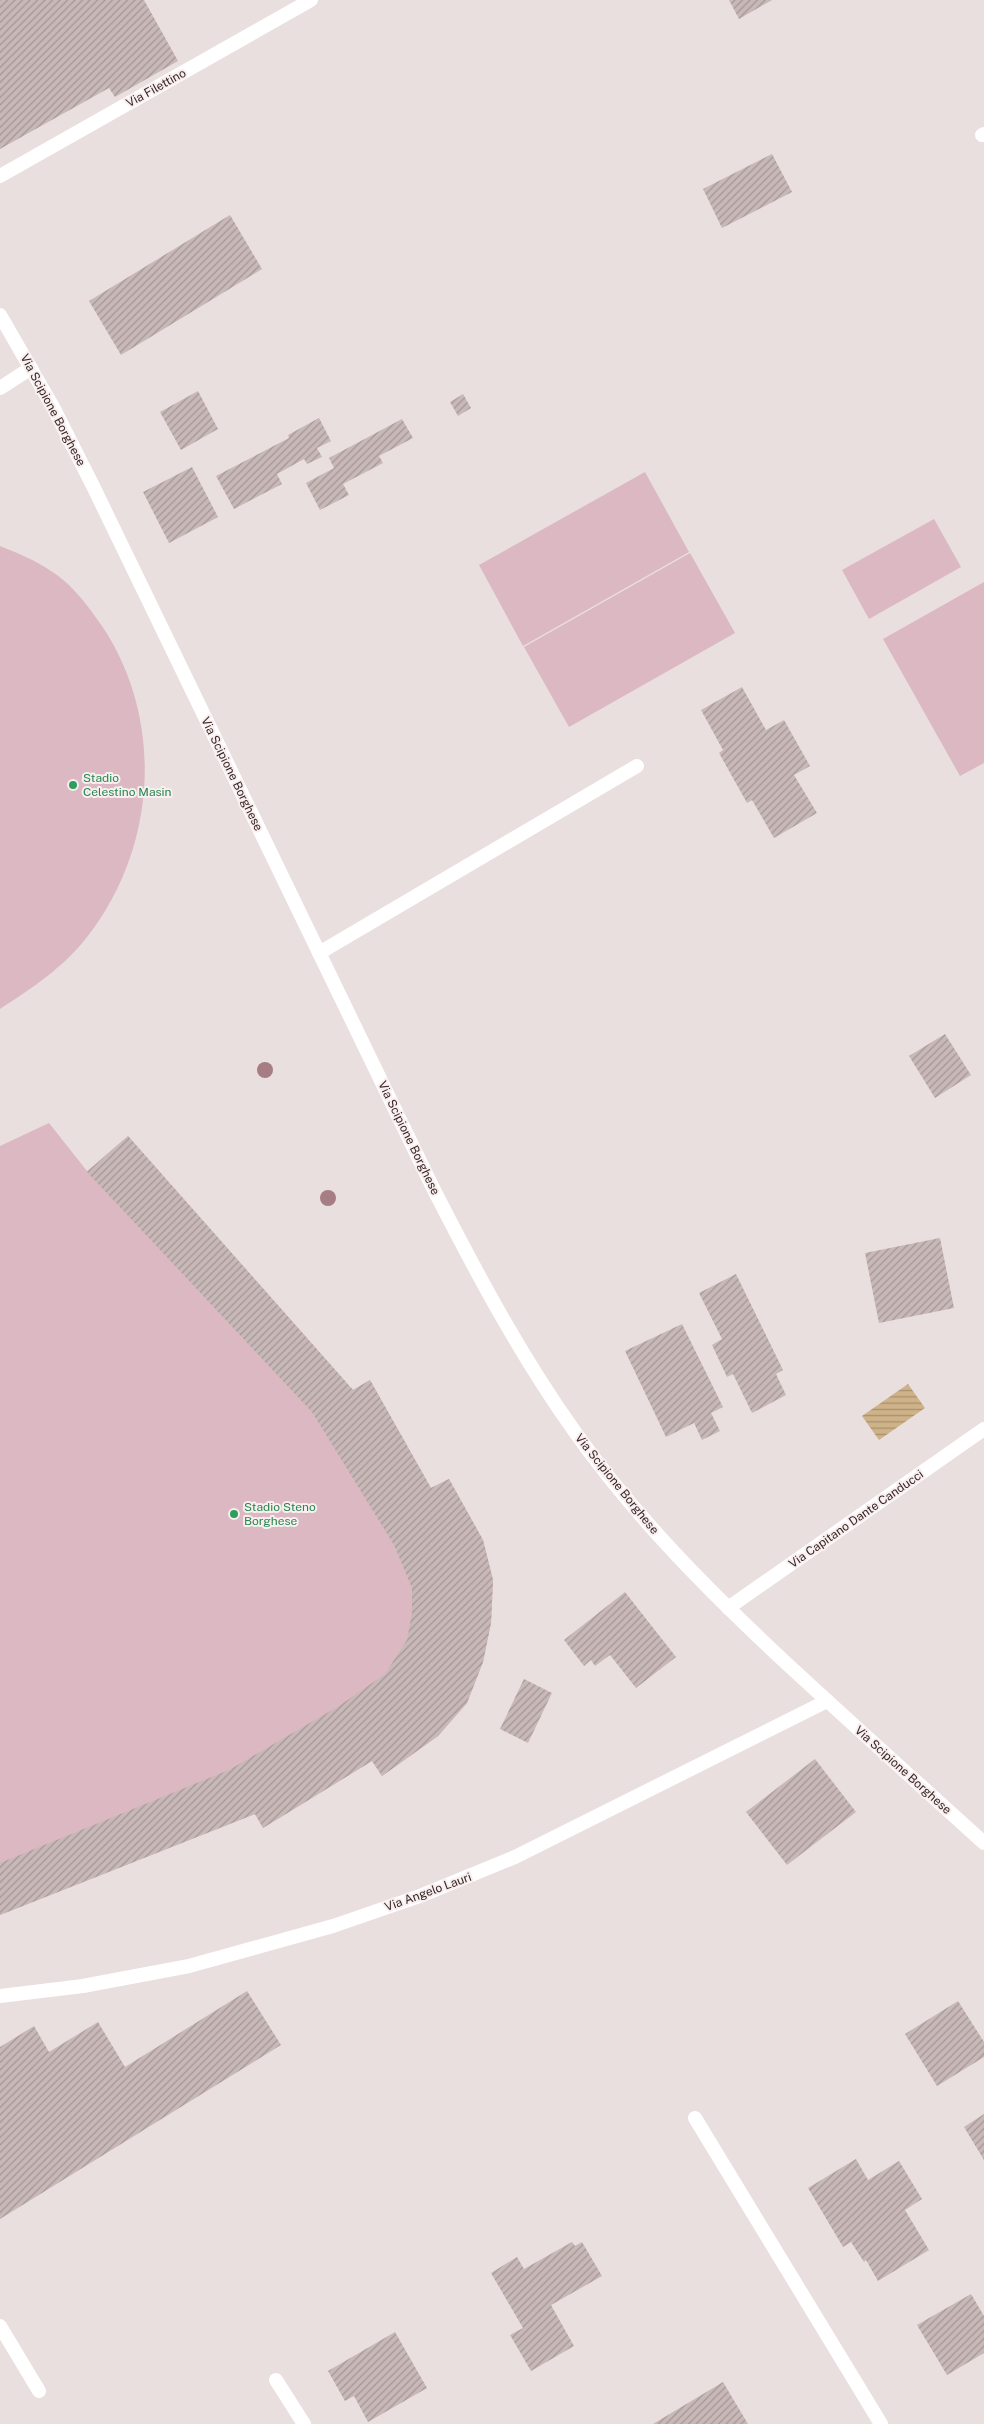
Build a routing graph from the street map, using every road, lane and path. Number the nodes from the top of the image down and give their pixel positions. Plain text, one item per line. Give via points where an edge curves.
1 (311, 0) edge
2 (0, 176) edge
3 (0, 315) edge
4 (32, 368) junction
5 (0, 388) edge
6 (637, 766) dead end
7 (319, 953) junction
8 (984, 1429) edge
9 (728, 1608) junction
10 (827, 1701) junction
11 (984, 1843) edge
12 (0, 1996) edge
13 (695, 2118) dead end
14 (0, 2326) edge
15 (276, 2380) dead end
16 (39, 2391) dead end
17 (304, 2424) edge
18 (881, 2424) edge

1 - 2 street, Via Filettino
3 - 4 street, Via Scipione Borghese
4 - 5 street
4 - 7 street, Via Scipione Borghese
6 - 7 street
7 - 9 street, Via Scipione Borghese via 475,1270 524,1355 576,1433 614,1482 675,1554
8 - 9 street, Via Capitano Dante Canducci
9 - 10 street, Via Scipione Borghese
10 - 11 street, Via Scipione Borghese
10 - 12 street, Via Angelo Lauri via 515,1857 420,1896 316,1931 188,1966 83,1986
13 - 18 street
14 - 16 street
15 - 17 street

